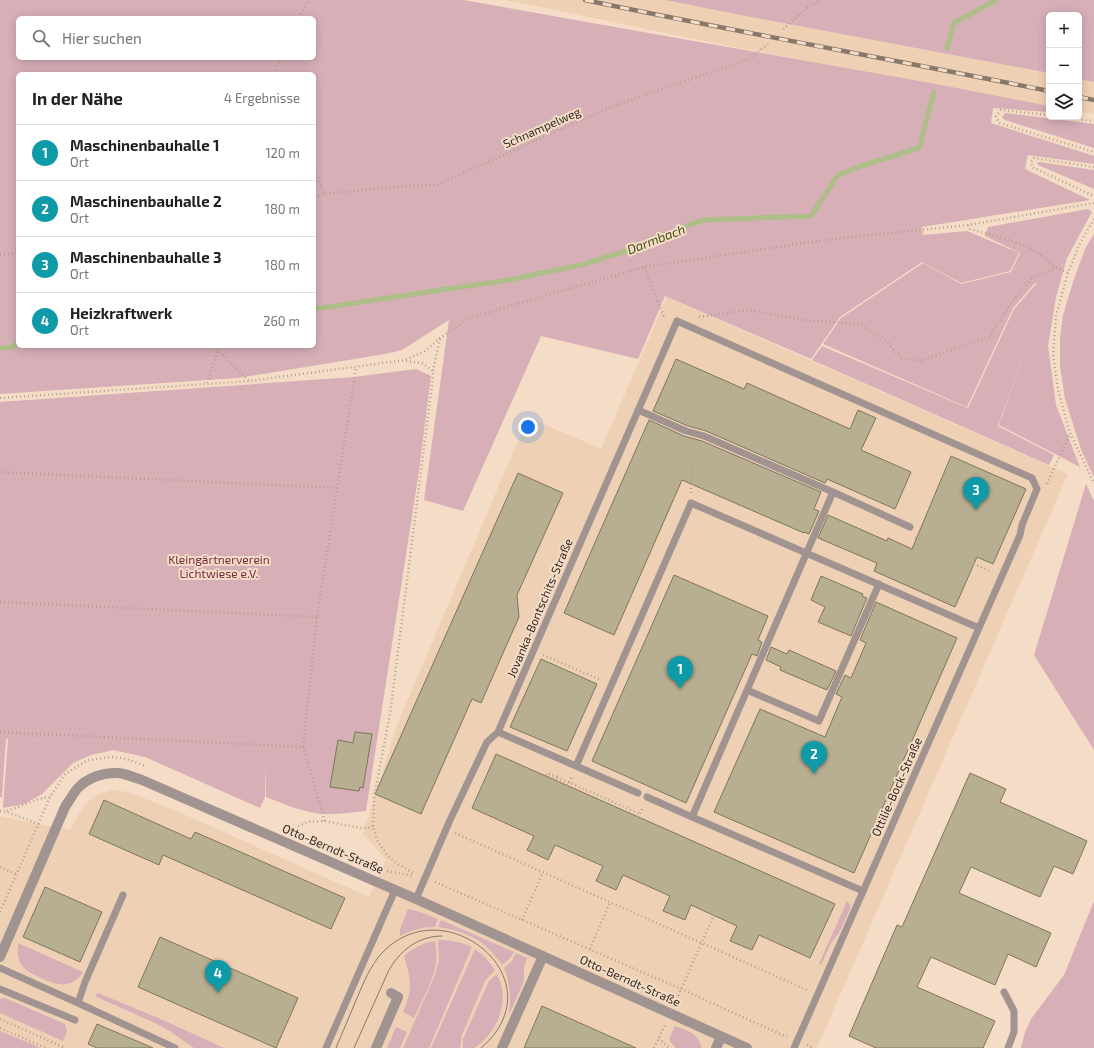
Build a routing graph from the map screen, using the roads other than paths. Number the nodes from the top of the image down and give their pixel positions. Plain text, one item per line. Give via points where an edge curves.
1 (677, 321) joint
2 (638, 410) junction
3 (833, 492) junction
4 (910, 527) road end
5 (807, 553) junction
6 (879, 584) junction
7 (979, 628) junction
8 (747, 690) junction
9 (498, 732) junction
10 (576, 766) junction
11 (638, 793) dead end
12 (647, 797) dead end
13 (692, 816) junction
14 (395, 890) junction
15 (863, 891) junction
16 (123, 895) dead end
17 (416, 899) junction
18 (543, 956) junction
19 (0, 957) edge
20 (0, 968) edge
21 (0, 988) edge
22 (1004, 992) dead end
23 (391, 993) dead end
24 (78, 1003) junction
25 (75, 1020) dead end
26 (721, 1037) junction
27 (795, 1045) edge
28 (175, 1048) edge
29 (326, 1048) edge
30 (376, 1048) edge
31 (502, 1048) edge
32 (716, 1048) edge
33 (747, 1048) edge
34 (1008, 1048) edge

1 - 2 lane, Jovanka-Bontschits-Straße
1 - 7 lane, Ottilie-Bock-Straße via 1032,478 1037,490
2 - 3 lane
2 - 9 lane, Jovanka-Bontschits-Straße
3 - 4 lane
3 - 5 lane
5 - 6 lane
5 - 8 lane
5 - 10 lane via 691,503
6 - 7 lane
6 - 8 lane via 819,721
7 - 15 lane, Ottilie-Bock-Straße
8 - 13 lane
9 - 10 lane
9 - 17 lane, Jovanka-Bontschits-Straße via 487,742
10 - 11 lane
12 - 13 lane
13 - 15 lane
14 - 17 street, Otto-Berndt-Straße
14 - 19 street, Otto-Berndt-Straße via 142,780 129,775 109,773 86,781 65,807
14 - 29 lane
15 - 27 lane, Ottilie-Bock-Straße
16 - 24 lane
17 - 18 street, Otto-Berndt-Straße
18 - 26 street, Otto-Berndt-Straße
18 - 31 street
20 - 24 lane
21 - 25 lane
22 - 34 lane via 1014,1011 1014,1032
23 - 30 street via 398,997
24 - 28 lane
26 - 32 street
26 - 33 street, Otto-Berndt-Straße

